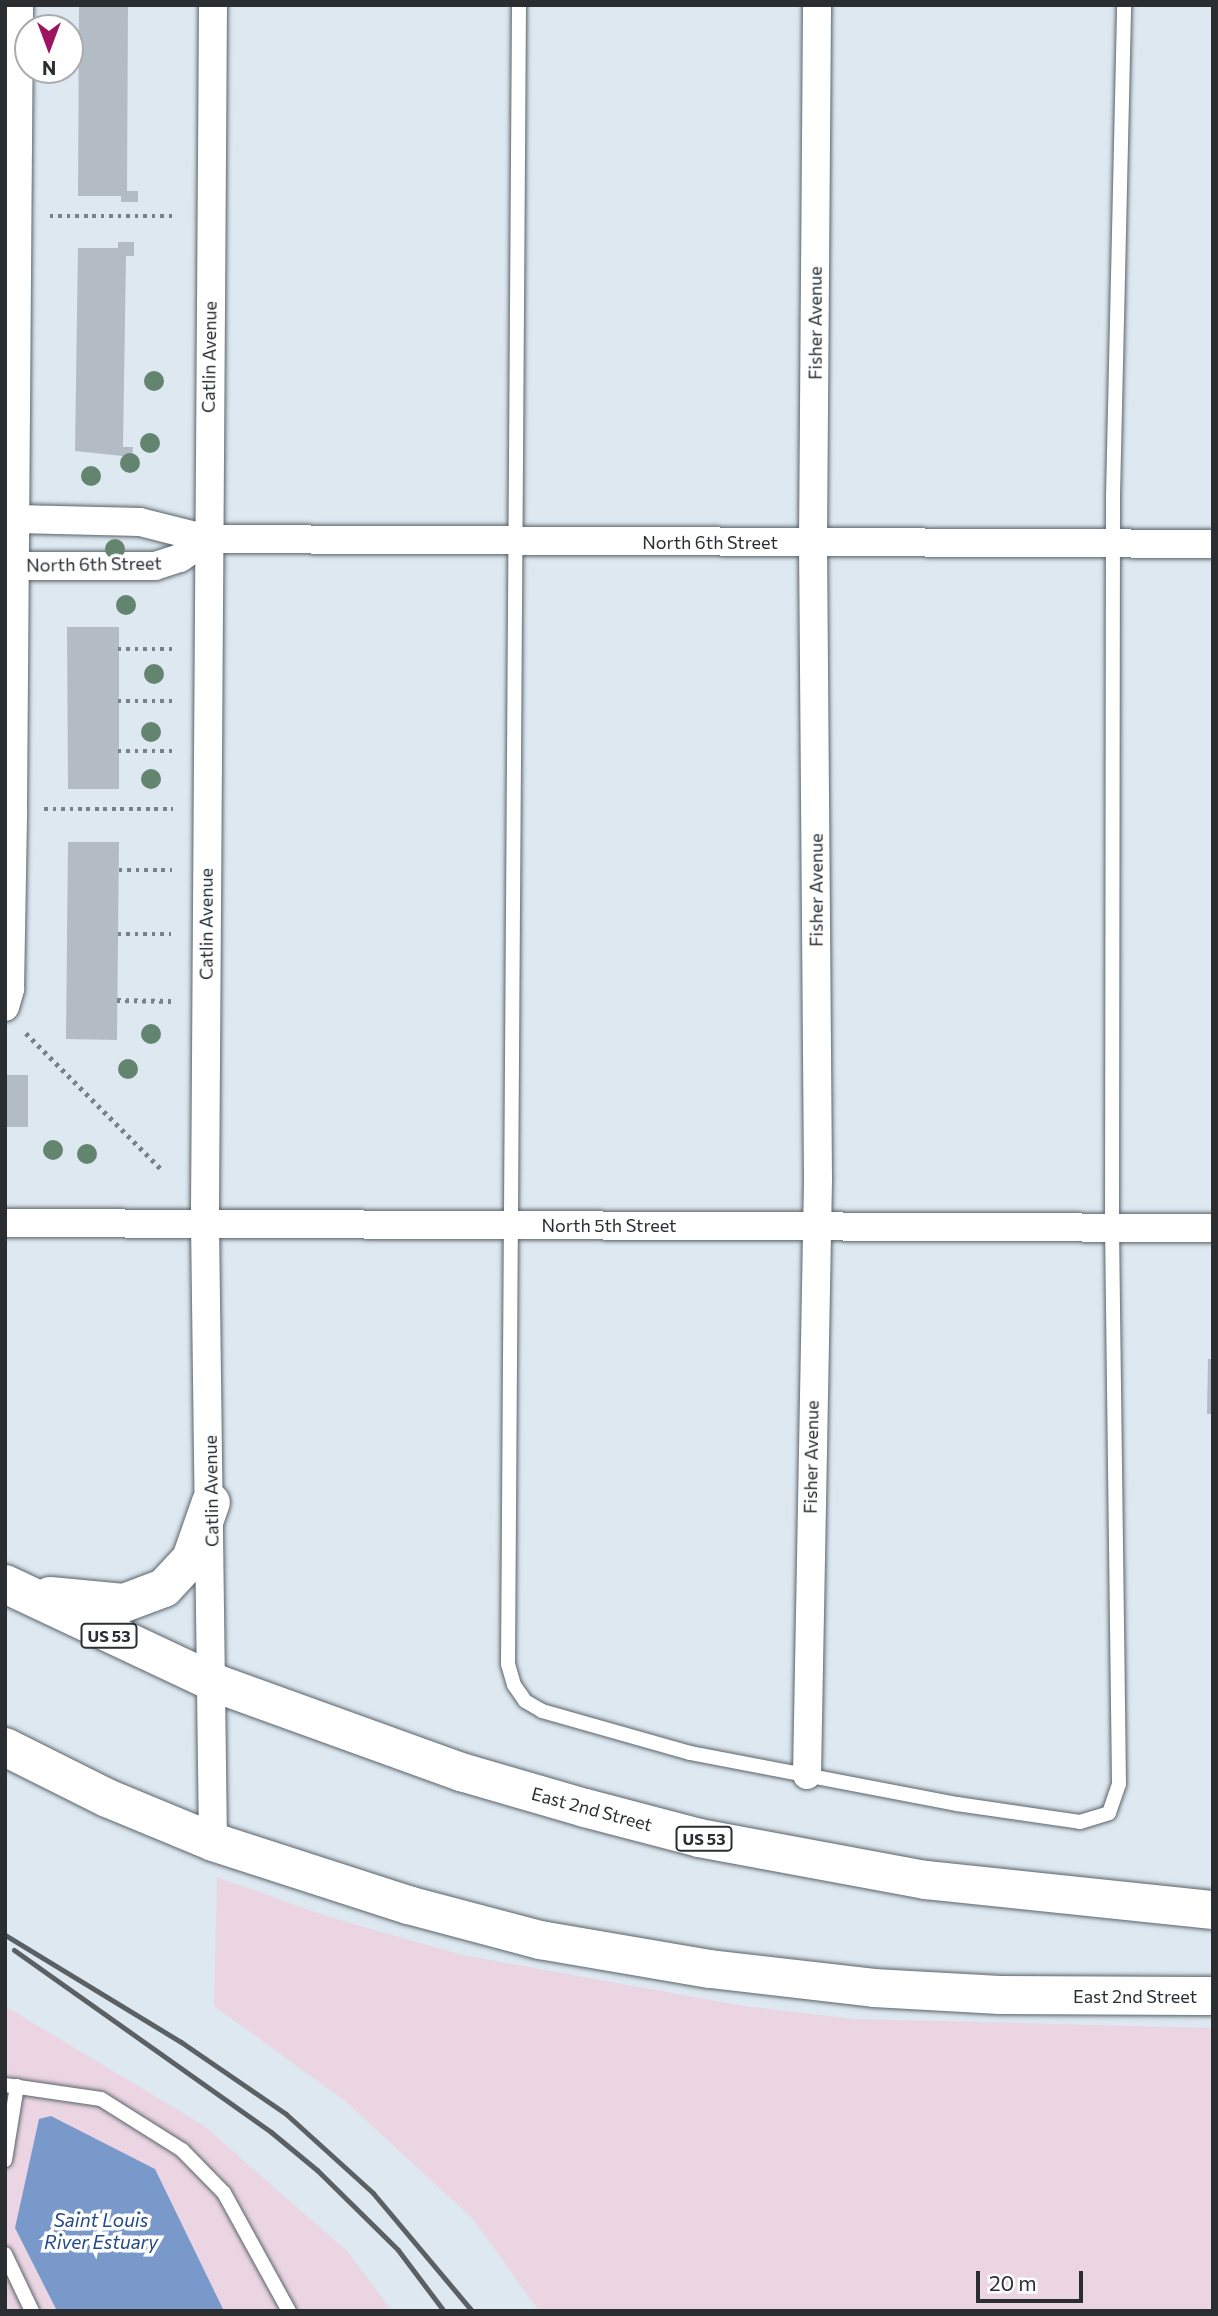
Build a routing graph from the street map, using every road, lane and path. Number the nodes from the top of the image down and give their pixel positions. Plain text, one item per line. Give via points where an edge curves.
1 (19, 5) edge
2 (213, 5) edge
3 (519, 5) edge
4 (817, 5) edge
5 (1124, 5) edge
6 (46, 216) dead end
7 (175, 216) dead end
8 (10, 373) edge
9 (16, 519) junction
10 (207, 539) junction
11 (516, 541) junction
12 (813, 542) junction
13 (1114, 544) junction
14 (1213, 544) edge
15 (15, 566) junction
16 (118, 649) dead end
17 (173, 649) dead end
18 (118, 701) dead end
19 (173, 701) dead end
20 (118, 751) dead end
21 (173, 751) dead end
22 (31, 810) dead end
23 (173, 810) dead end
24 (119, 870) dead end
25 (172, 870) dead end
26 (118, 933) dead end
27 (171, 934) dead end
28 (117, 1000) dead end
29 (171, 1001) dead end
30 (5, 1007) edge
31 (26, 1033) dead end
32 (163, 1171) dead end
33 (5, 1223) edge
34 (205, 1223) junction
35 (513, 1224) junction
36 (817, 1226) junction
37 (1112, 1227) junction
38 (1213, 1228) edge
39 (211, 1502) junction
40 (6, 1584) edge
41 (215, 1683) junction
42 (5, 1748) edge
43 (807, 1775) junction
44 (213, 1842) junction
45 (1213, 1910) edge
46 (1213, 1996) edge
47 (11, 2085) edge
48 (5, 2160) edge
49 (5, 2254) edge
50 (32, 2311) edge
51 (289, 2311) edge

1 - 8 street
2 - 10 street, Catlin Avenue
3 - 11 lane
4 - 12 street, Fisher Avenue
5 - 13 lane
6 - 7 path
8 - 9 street
9 - 10 street, North 6th Street via 150,523
9 - 15 street
10 - 11 street, North 6th Street
10 - 15 street, North 6th Street via 180,558 155,566
10 - 34 street, Catlin Avenue
11 - 12 street, North 6th Street
11 - 35 lane
12 - 13 street, North 6th Street
12 - 36 street, Fisher Avenue
13 - 14 street, North 6th Street
13 - 37 lane
15 - 30 street via 10,975
16 - 17 path
18 - 19 path
20 - 21 path
22 - 23 path
24 - 25 path
26 - 27 path
28 - 29 path
31 - 32 path
33 - 34 street, North 5th Street
34 - 35 street, North 5th Street
34 - 39 street, Catlin Avenue
35 - 36 street, North 5th Street
35 - 43 lane via 508,1664 514,1685 525,1700 576,1724 690,1753
36 - 37 street, North 5th Street
36 - 43 street, Fisher Avenue
37 - 38 street, North 5th Street
37 - 43 lane via 1116,1801 1099,1819 1080,1822
39 - 40 highway via 202,1537 178,1577 143,1598 91,1603
39 - 41 street, Catlin Avenue
40 - 41 highway, East 2nd Street / US 53
41 - 44 street, Catlin Avenue
41 - 45 highway, East 2nd Street / US 53 via 461,1772 699,1838 926,1880
42 - 44 highway, East 2nd Street via 107,1798
44 - 46 highway, East 2nd Street via 492,1928 645,1960 926,1992
47 - 48 lane
47 - 51 lane via 101,2099 182,2150 224,2193
49 - 50 lane

